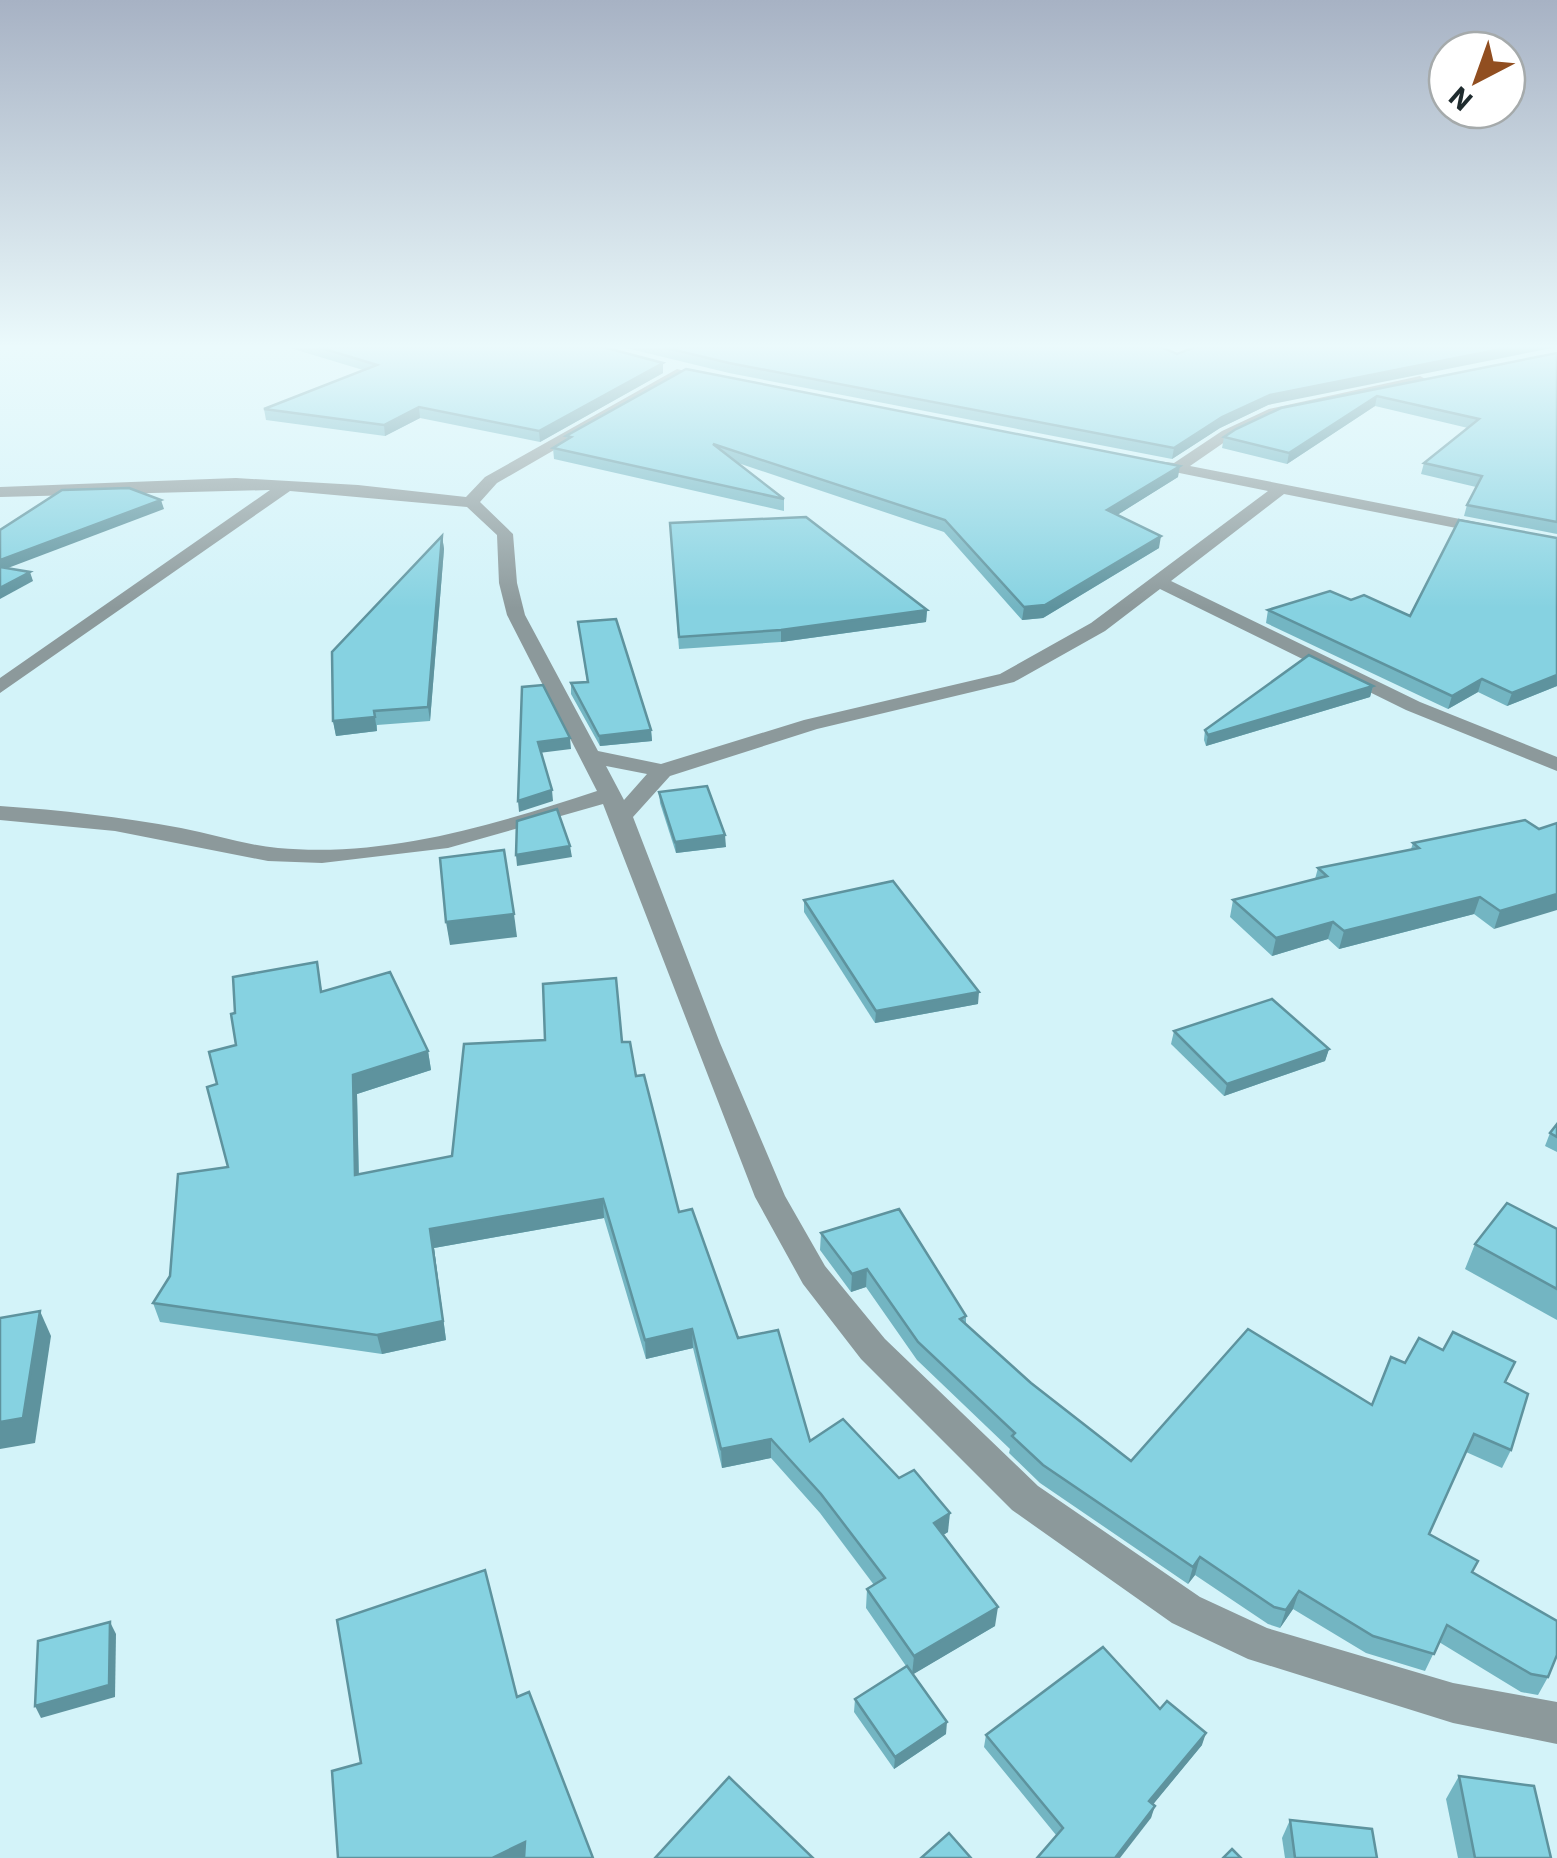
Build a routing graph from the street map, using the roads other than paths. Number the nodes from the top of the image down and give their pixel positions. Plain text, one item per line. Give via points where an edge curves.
1 (577, 434) edge
2 (1227, 434) edge
3 (1124, 457) edge
4 (1177, 468) junction
5 (288, 486) junction
6 (1281, 489) junction
7 (0, 492) edge
8 (472, 503) junction
9 (1557, 543) edge
10 (1157, 581) junction
11 (0, 687) edge
12 (590, 756) junction
13 (1557, 765) edge
14 (662, 770) junction
15 (616, 805) junction
16 (0, 814) edge
17 (1557, 1722) edge

1 - 8 street via 491,480
2 - 4 street
3 - 4 street
4 - 6 street
5 - 7 street
5 - 8 street
5 - 11 street
6 - 9 street
6 - 10 street
8 - 12 street via 505,534 516,615
10 - 13 street via 1413,706
10 - 14 street via 1098,627 1007,678 810,724
12 - 14 street
12 - 15 street
14 - 15 street
15 - 16 street via 356,856 278,854 109,822
15 - 17 street via 748,1146 814,1275 873,1349 1025,1498 1186,1610 1262,1645 1437,1698

